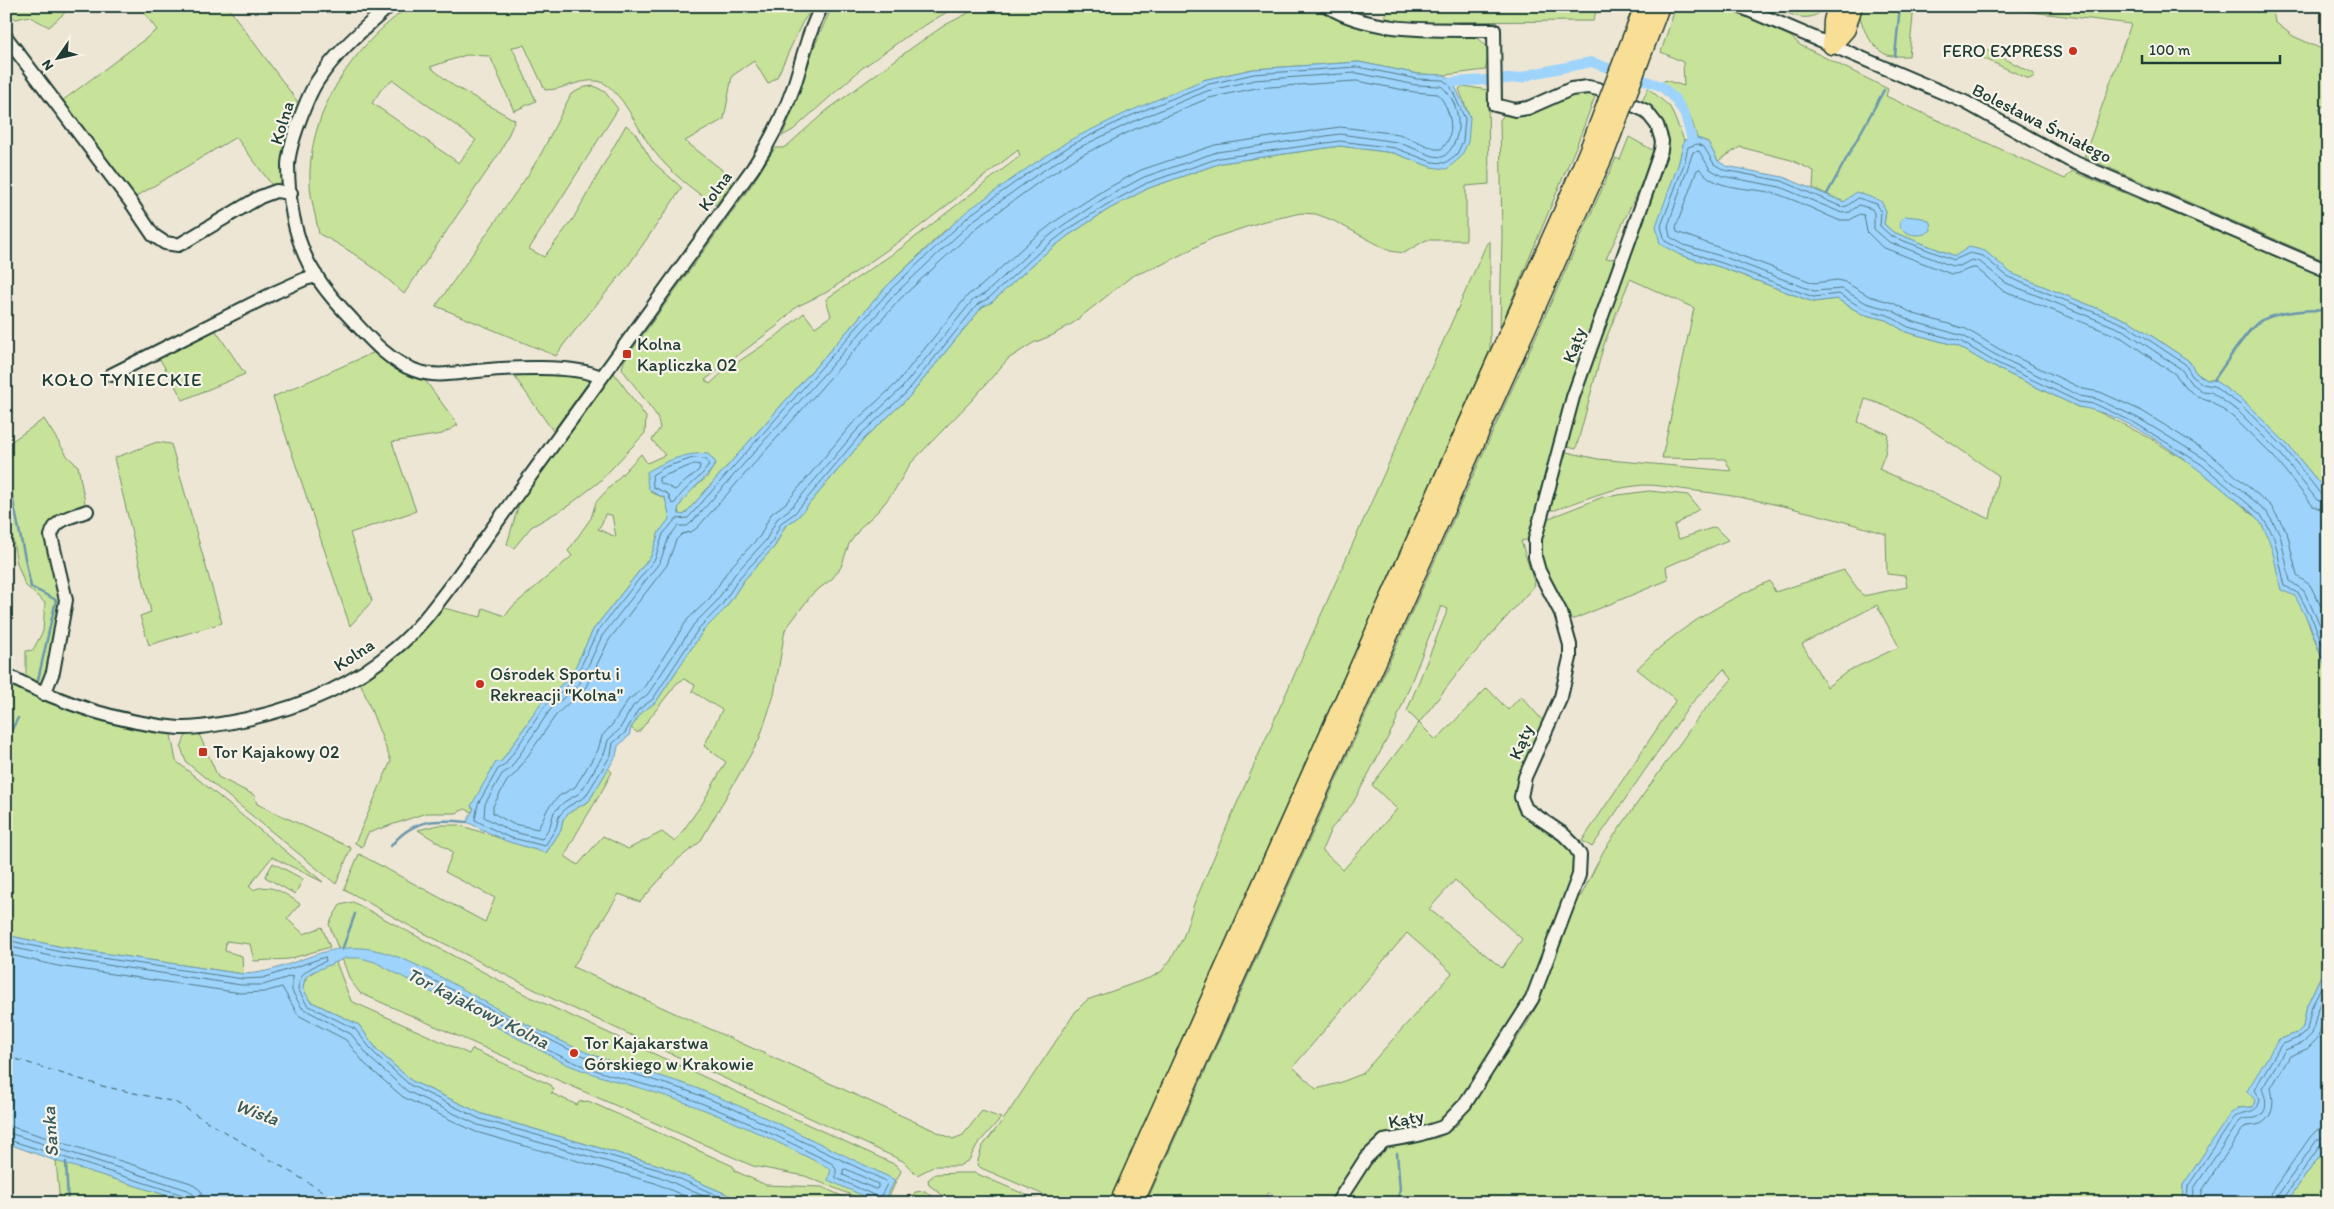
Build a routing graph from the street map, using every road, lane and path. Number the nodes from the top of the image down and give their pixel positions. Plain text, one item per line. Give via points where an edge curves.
1 (389, 6) edge
2 (822, 6) edge
3 (1327, 6) edge
4 (1644, 6) edge
5 (1660, 6) edge
6 (1739, 6) edge
7 (1837, 6) edge
8 (1853, 6) edge
9 (6, 37) edge
10 (1832, 45) junction
11 (1598, 150) junction
12 (291, 193) junction
13 (2328, 271) edge
14 (317, 276) junction
15 (111, 375) dead end
16 (600, 377) junction
17 (87, 512) dead end
18 (6, 675) edge
19 (44, 694) junction
20 (1119, 1203) edge
21 (1134, 1203) edge
22 (1337, 1203) edge

1 - 12 street, Kolna via 345,46 318,79 304,105 288,163
2 - 16 street, Kolna via 771,139 736,192
3 - 22 street, Kąty via 1359,20 1399,28 1494,30 1495,105 1515,110 1528,108 1571,89 1598,89 1646,111 1657,125 1662,141 1573,397 1535,539 1539,571 1561,613 1570,645 1570,658 1561,697 1525,777 1521,797 1526,808 1574,844 1580,855 1579,875 1532,1000 1464,1104 1443,1127 1384,1141 1366,1158
4 - 11 highway, bridge
5 - 11 highway, bridge
6 - 10 street, Bolesława Śmiałego
7 - 10 highway
8 - 10 highway via 1846,29
9 - 12 street via 153,235 165,244 178,245 260,197 276,191
10 - 13 street, Bolesława Śmiałego via 1965,102 2069,160
11 - 20 highway via 1555,230
11 - 21 highway
12 - 14 street, Kolna via 298,236
14 - 15 street via 276,292
14 - 16 street, Kolna via 389,358 414,370 434,375 536,368 586,371
16 - 19 street, Kolna via 436,604 397,648 355,678 288,709 202,728 133,721 87,710
17 - 19 street via 58,521 52,530 66,600 53,672
18 - 19 street, Kolna

